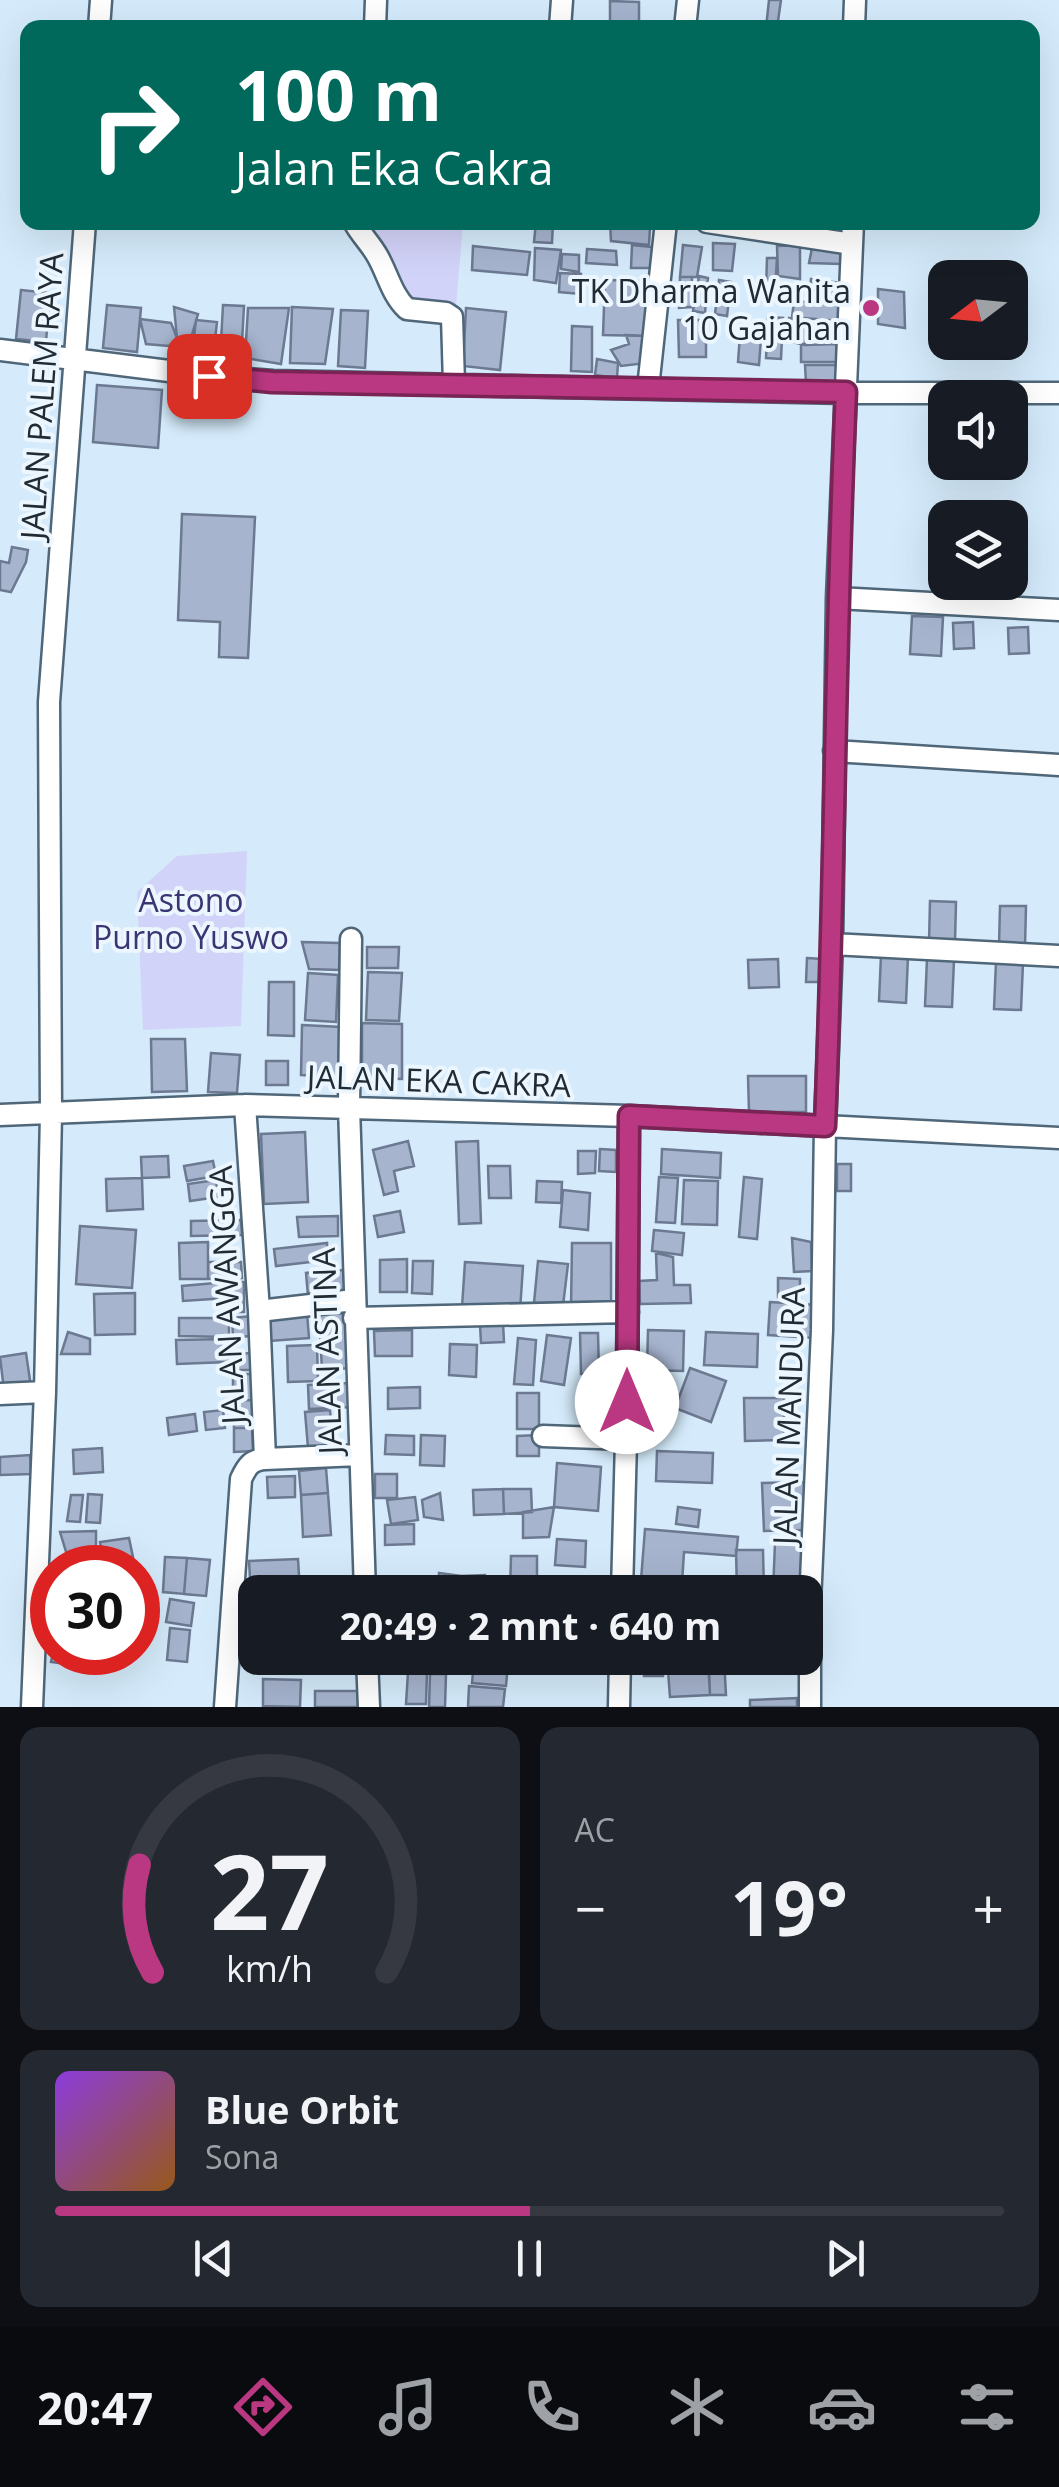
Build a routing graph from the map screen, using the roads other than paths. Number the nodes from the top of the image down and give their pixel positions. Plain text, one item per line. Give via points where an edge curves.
1 (84, 230) edge
2 (360, 230) edge
3 (665, 230) edge
4 (812, 230) edge
5 (852, 233) edge
6 (0, 350) edge
7 (73, 359) junction
8 (454, 384) junction
9 (648, 388) junction
10 (846, 392) junction
11 (1059, 394) edge
12 (838, 598) junction
13 (1059, 610) edge
14 (834, 751) junction
15 (1059, 765) edge
16 (350, 939) dead end
17 (832, 944) junction
18 (1059, 956) edge
19 (245, 1104) junction
20 (349, 1107) junction
21 (52, 1114) junction
22 (0, 1115) edge
23 (629, 1116) junction
24 (825, 1126) junction
25 (1059, 1138) edge
26 (354, 1309) junction
27 (259, 1311) junction
28 (628, 1312) junction
29 (45, 1392) junction
30 (0, 1394) edge
31 (543, 1436) dead end
32 (626, 1439) junction
33 (360, 1456) junction
34 (265, 1458) junction
35 (364, 1575) edge
36 (622, 1575) edge
37 (809, 1575) edge
38 (368, 1675) edge
39 (620, 1675) edge
40 (809, 1675) edge
41 (32, 1707) edge
42 (224, 1707) edge
43 (369, 1707) edge
44 (619, 1707) edge
45 (810, 1707) edge

1 - 7 street, JALAN PALEM RAYA
2 - 8 street via 403,306 452,317
3 - 9 street
4 - 5 street
5 - 10 street, JALAN MANDURA
6 - 7 street
7 - 8 street via 272,382
7 - 21 street, JALAN PALEM RAYA via 49,702
8 - 9 street
9 - 10 street
10 - 11 street
10 - 12 street, JALAN MANDURA
12 - 13 street
12 - 14 street, JALAN MANDURA
14 - 15 street
14 - 17 street, JALAN MANDURA
16 - 20 street, JALAN ASTINA
17 - 18 street
17 - 24 street, JALAN MANDURA
19 - 20 street, JALAN EKA CAKRA
19 - 21 street, JALAN EKA CAKRA
19 - 27 street, JALAN AWANGGA
20 - 23 street, JALAN EKA CAKRA
20 - 26 street, JALAN ASTINA
21 - 22 street, JALAN EKA CAKRA
21 - 29 street, JALAN PALEM RAYA
23 - 24 street, JALAN EKA CAKRA
23 - 28 street
24 - 25 street, JALAN EKA CAKRA
24 - 37 street, JALAN MANDURA
26 - 27 street
26 - 28 street
26 - 33 street, JALAN ASTINA
27 - 34 street, JALAN AWANGGA
28 - 32 street
29 - 30 street
29 - 41 street, JALAN PALEM RAYA
31 - 32 street
32 - 36 street
33 - 34 street
33 - 35 street, JALAN ASTINA
34 - 42 street, JALAN AWANGGA via 253,1460 241,1479
38 - 43 street
39 - 44 street
40 - 45 street, JALAN MANDURA

